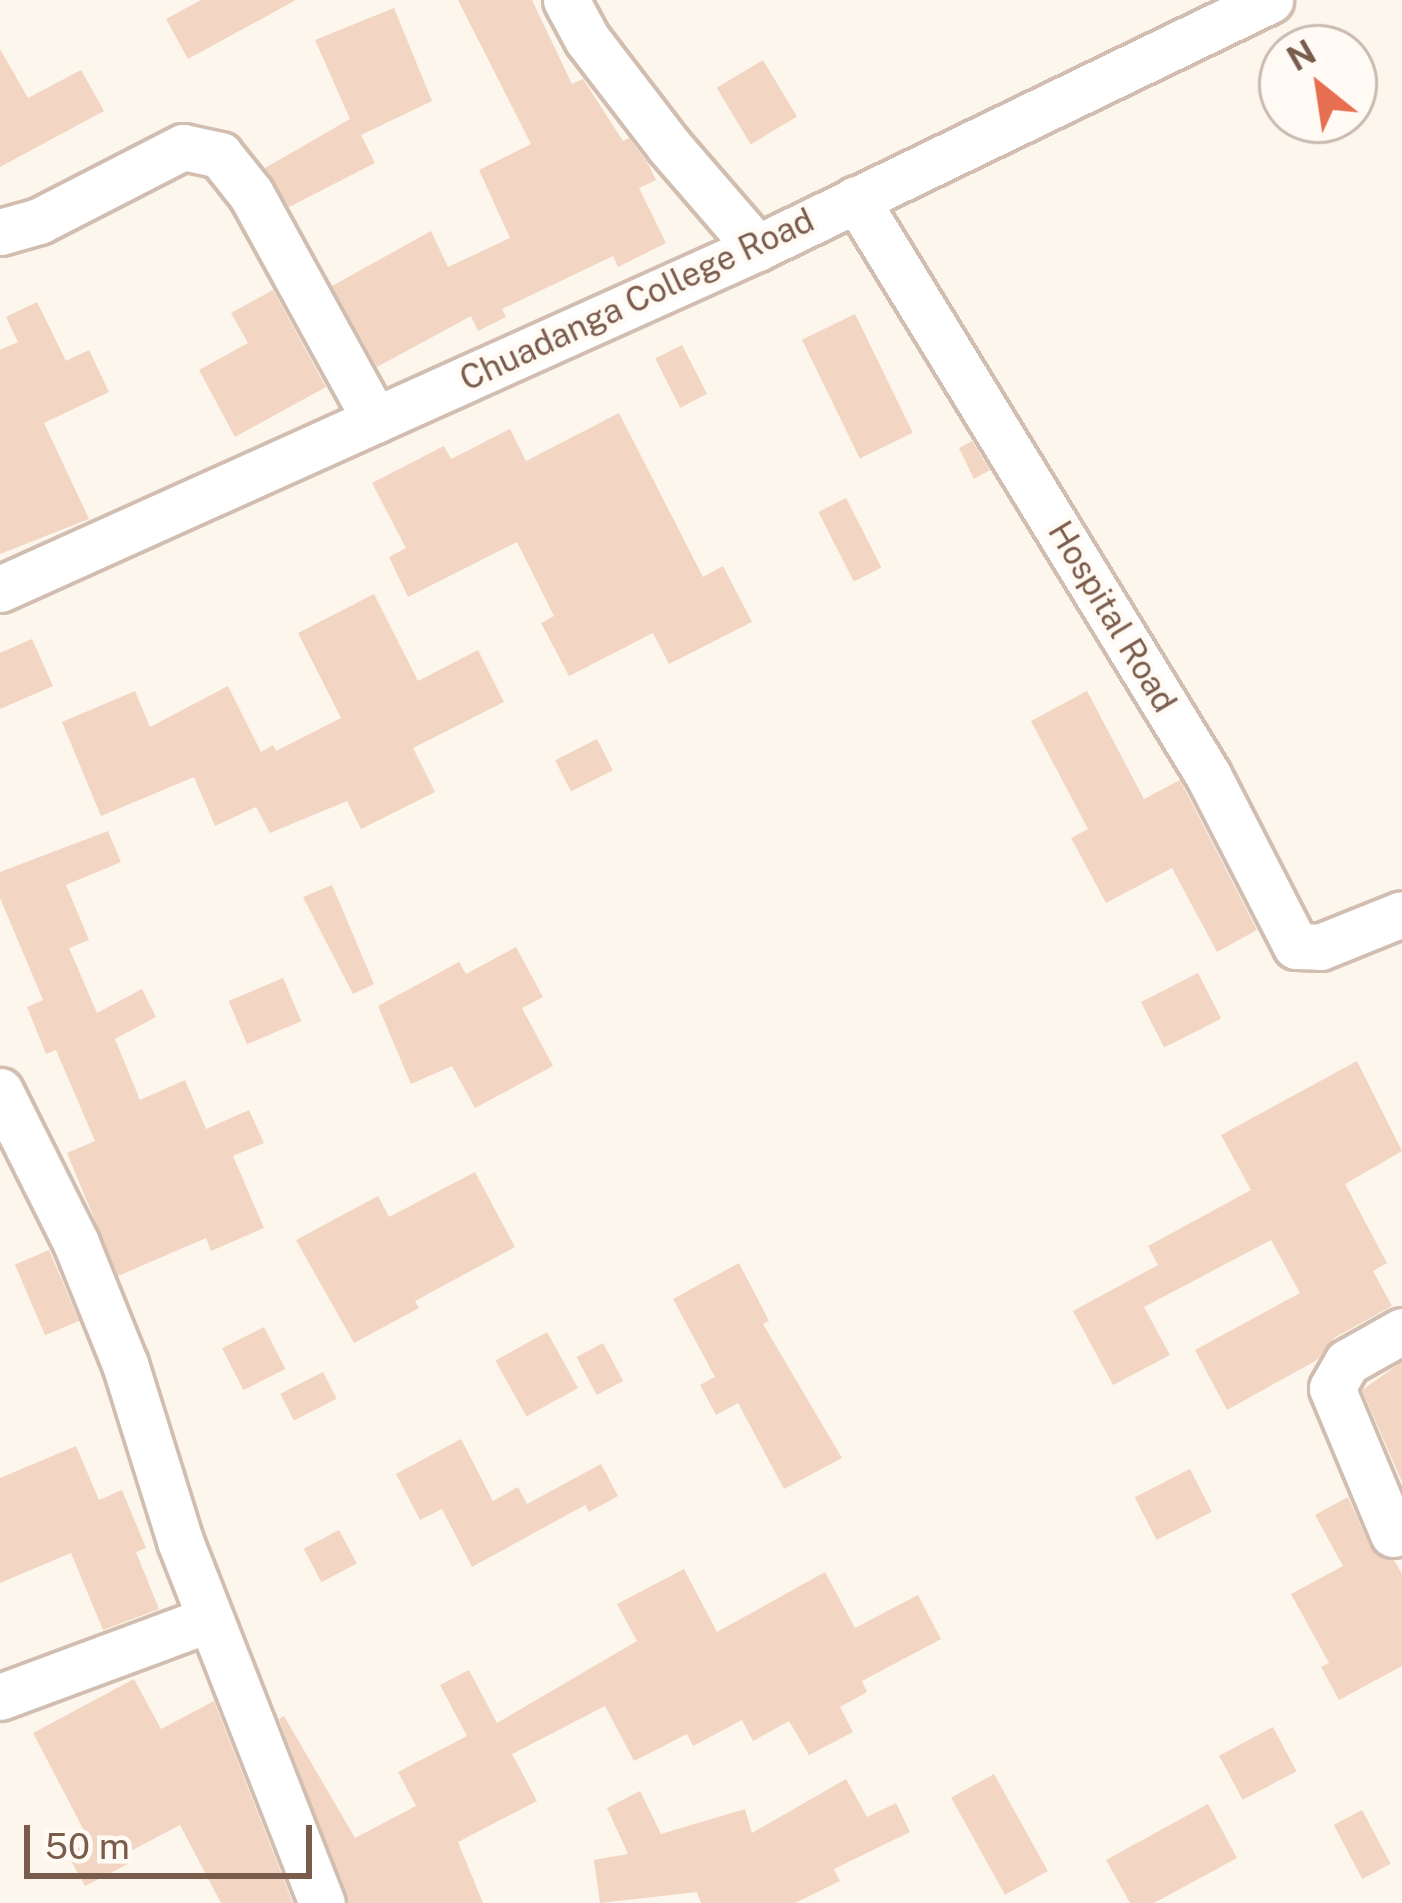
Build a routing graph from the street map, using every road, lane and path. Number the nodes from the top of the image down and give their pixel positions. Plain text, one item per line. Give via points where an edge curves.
1 (566, 0) edge
2 (1270, 0) edge
3 (856, 199) junction
4 (0, 232) edge
5 (757, 248) junction
6 (375, 420) junction
7 (0, 589) edge
8 (1402, 914) edge
9 (0, 1090) edge
10 (1402, 1331) edge
11 (1393, 1534) dead end
12 (210, 1619) junction
13 (0, 1697) edge
14 (322, 1903) edge

1 - 5 street via 587,39
2 - 3 street, Chuadanga College Road
3 - 5 street, Chuadanga College Road
3 - 8 street, Hospital Road via 1208,775 1296,946 1320,947
4 - 6 street via 39,221 183,147 220,155 250,194
5 - 6 street, Chuadanga College Road
6 - 7 street, Chuadanga College Road
9 - 12 street via 125,1364
10 - 11 street via 1347,1362 1332,1388
12 - 13 street
12 - 14 street

